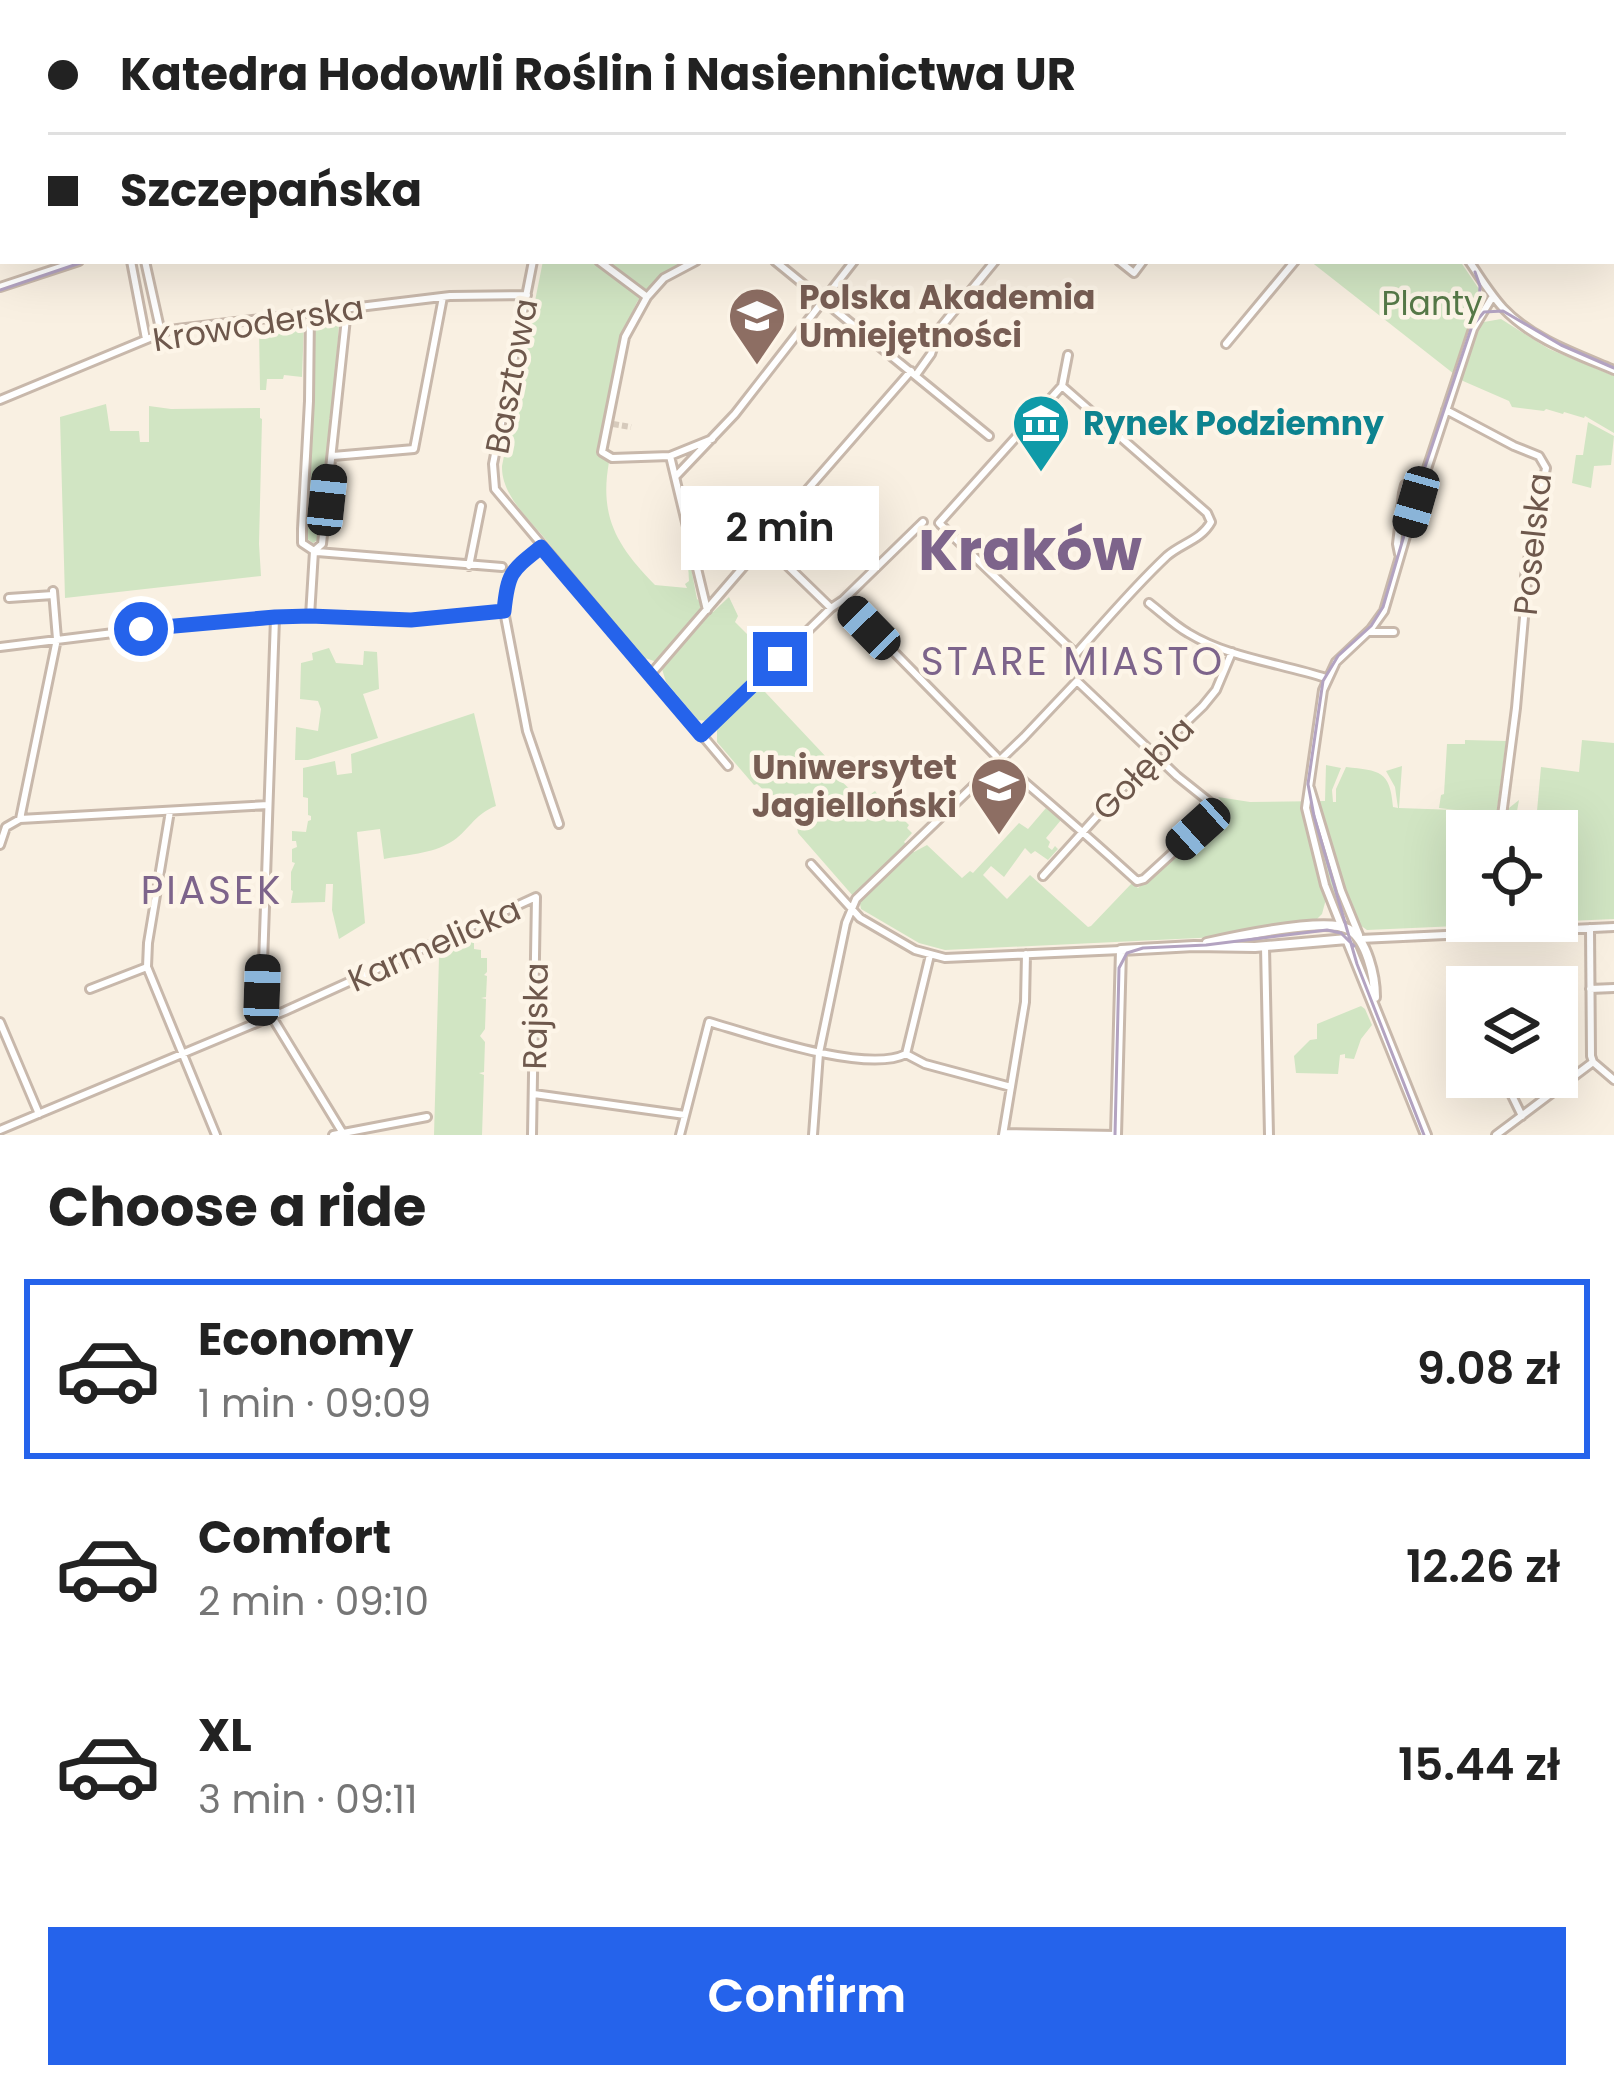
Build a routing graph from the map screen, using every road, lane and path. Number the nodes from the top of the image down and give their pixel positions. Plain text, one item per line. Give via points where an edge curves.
1 (70, 264) edge
2 (132, 264) edge
3 (146, 264) edge
4 (532, 264) edge
5 (603, 264) edge
6 (690, 264) edge
7 (779, 264) edge
8 (852, 264) edge
9 (993, 264) edge
10 (1293, 264) edge
11 (1471, 264) edge
12 (0, 287) edge
13 (527, 295) junction
14 (1493, 296) junction
15 (647, 297) junction
16 (443, 298) junction
17 (823, 300) junction
18 (346, 309) junction
19 (310, 313) junction
20 (161, 332) junction
21 (146, 339) junction
22 (1226, 344) dead end
23 (1068, 356) dead end
24 (1614, 370) edge
25 (914, 373) junction
26 (1062, 386) junction
27 (0, 400) edge
28 (1446, 410) junction
29 (989, 436) dead end
30 (712, 439) junction
31 (332, 456) junction
32 (670, 456) junction
33 (676, 476) junction
34 (1420, 490) junction
35 (481, 506) dead end
36 (923, 522) dead end
37 (764, 543) junction
38 (541, 547) junction
39 (314, 551) junction
40 (1400, 558) junction
41 (469, 566) junction
42 (502, 567) dead end
43 (9, 598) dead end
44 (843, 600) junction
45 (1149, 603) dead end
46 (831, 608) junction
47 (504, 611) junction
48 (708, 611) junction
49 (310, 616) junction
50 (275, 617) junction
51 (1370, 630) junction
52 (1394, 632) dead end
53 (57, 639) junction
54 (0, 647) edge
55 (1232, 652) junction
56 (650, 675) junction
57 (1326, 678) junction
58 (701, 735) junction
59 (1154, 753) junction
60 (1000, 760) junction
61 (728, 766) dead end
62 (1310, 787) junction
63 (268, 805) junction
64 (1502, 810) edge
65 (170, 811) junction
66 (20, 819) junction
67 (559, 824) dead end
68 (1082, 831) junction
69 (0, 845) edge
70 (811, 864) dead end
71 (1043, 876) dead end
72 (536, 897) joint
73 (850, 910) junction
74 (1342, 926) junction
75 (1614, 927) edge
76 (1590, 928) junction
77 (1360, 939) junction
78 (1347, 940) junction
79 (1194, 946) junction
80 (1264, 946) junction
81 (1120, 950) junction
82 (1026, 954) junction
83 (929, 956) junction
84 (147, 967) junction
85 (1614, 988) edge
86 (90, 989) dead end
87 (1590, 989) junction
88 (1375, 1005) junction
89 (272, 1017) junction
90 (261, 1021) junction
91 (0, 1022) edge
92 (819, 1053) junction
93 (182, 1054) junction
94 (906, 1054) junction
95 (1593, 1062) junction
96 (1614, 1080) edge
97 (1012, 1087) junction
98 (534, 1094) junction
99 (1513, 1098) edge
100 (39, 1114) junction
101 (685, 1114) junction
102 (1522, 1116) junction
103 (427, 1117) dead end
104 (0, 1130) edge
105 (214, 1134) edge
106 (344, 1134) edge
107 (1004, 1134) edge
108 (333, 1135) edge
109 (532, 1135) edge
110 (680, 1135) edge
111 (813, 1135) edge
112 (1116, 1135) edge
113 (1269, 1135) edge
114 (1426, 1135) edge
115 (1496, 1135) edge

1 - 12 street
2 - 21 street
3 - 20 street
4 - 13 street, Basztowa
5 - 15 street
6 - 15 street
7 - 17 street
8 - 17 street
9 - 25 street
10 - 22 street
11 - 14 street
13 - 16 street, Krowoderska
13 - 38 street, Basztowa via 492,476
14 - 24 street via 1543,337
14 - 28 street
15 - 32 street via 625,337 602,452
16 - 18 street, Krowoderska
16 - 31 street via 414,449
17 - 25 street
17 - 30 street
18 - 19 street, Krowoderska
18 - 31 street
19 - 20 street, Krowoderska
19 - 39 street via 302,543
20 - 21 street, Krowoderska
21 - 27 street, Krowoderska
23 - 26 street
25 - 29 street
25 - 37 street
26 - 26 street via 939,523 1076,654 1134,588 1211,522
28 - 34 street
28 - 64 street, Poselska via 1540,456 1546,468 1525,576
30 - 32 street
30 - 33 street
31 - 39 street via 322,544
32 - 33 street
33 - 48 street
34 - 40 street
34 - 40 street via 1406,485
35 - 41 street
36 - 44 street
37 - 46 street
37 - 48 street
38 - 47 street via 513,570
38 - 56 street, Basztowa
39 - 41 street
39 - 49 street
40 - 51 street
41 - 42 street
43 - 53 street via 53,593
44 - 46 street
44 - 60 street
45 - 55 street via 1183,631
46 - 58 street
47 - 49 street via 411,620
47 - 67 street via 527,730
48 - 56 street
49 - 50 street
50 - 53 street
50 - 63 street
51 - 52 street
51 - 57 street
53 - 54 street
53 - 66 street
55 - 57 street
55 - 59 street, Gołębia via 1216,690
56 - 58 street, Basztowa
57 - 62 street
58 - 61 street, Basztowa
59 - 60 street via 1077,681
59 - 68 street, Gołębia
59 - 68 street via 1215,814 1137,881
60 - 68 street
60 - 73 street
62 - 74 street via 1306,816
62 - 77 street
63 - 65 street
63 - 90 street
65 - 66 street
65 - 84 street
66 - 69 street via 6,827
68 - 71 street, Gołębia
70 - 73 street
72 - 89 street, Karmelicka
72 - 98 street, Rajska
73 - 83 street
73 - 92 street
74 - 77 street
74 - 78 street
74 - 79 street
75 - 76 street
76 - 77 street
76 - 87 street
77 - 78 street
77 - 88 street
78 - 80 street
78 - 88 street
79 - 80 street
79 - 81 street
80 - 113 street
81 - 82 street
81 - 112 street
82 - 83 street
82 - 97 street
83 - 94 street
84 - 86 street
84 - 93 street
85 - 87 street
87 - 95 street
88 - 114 street
89 - 90 street, Karmelicka
89 - 106 street
90 - 93 street, Karmelicka
91 - 100 street
92 - 94 street via 891,1060
92 - 101 street via 709,1022
92 - 111 street
93 - 100 street, Karmelicka
93 - 105 street
94 - 97 street
95 - 96 street
95 - 102 street
97 - 107 street
98 - 101 street
98 - 109 street, Rajska
99 - 102 street
100 - 104 street, Karmelicka
101 - 110 street
102 - 115 street
103 - 106 street
106 - 108 street
107 - 112 street

